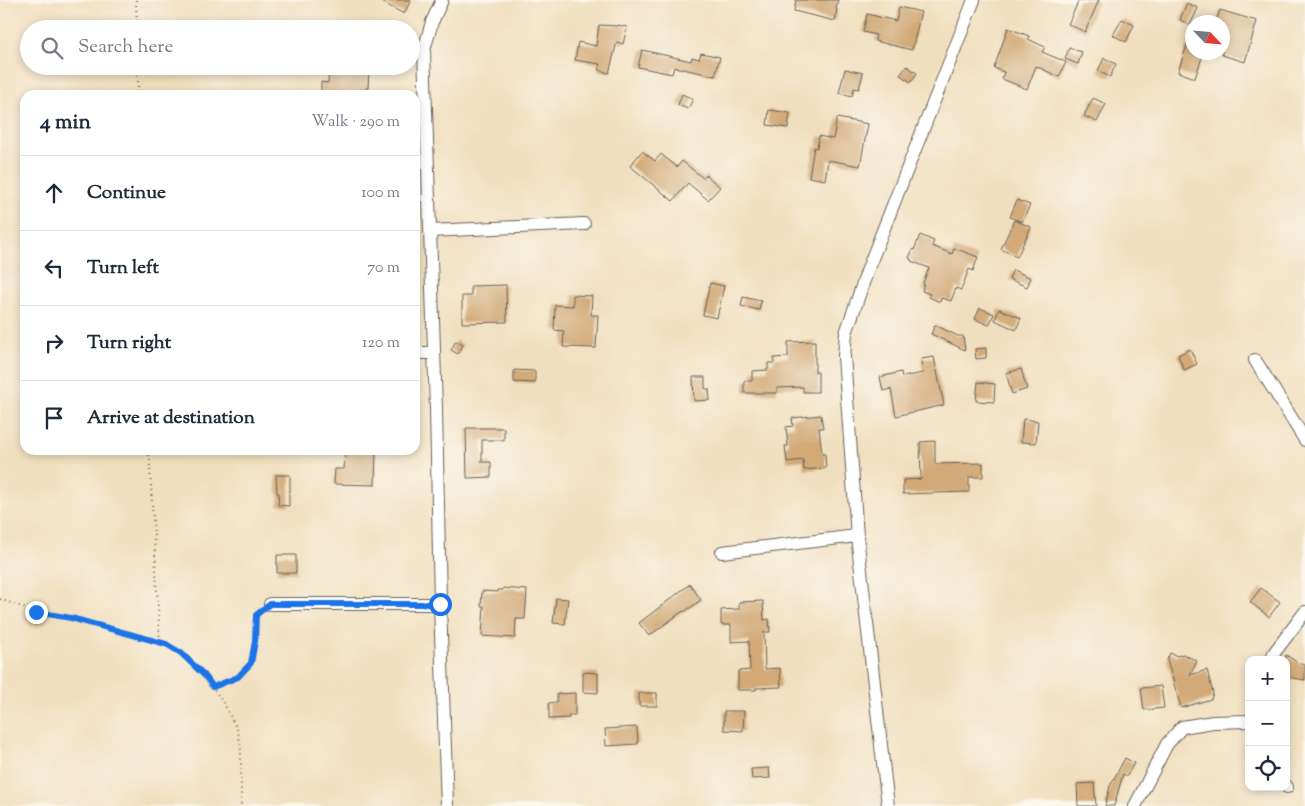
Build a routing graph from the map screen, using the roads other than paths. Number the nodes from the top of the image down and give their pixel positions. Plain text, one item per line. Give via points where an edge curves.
1 (442, 0) edge
2 (974, 0) edge
3 (584, 224) dead end
4 (430, 231) junction
5 (420, 353) edge
6 (434, 353) junction
7 (1255, 360) dead end
8 (1305, 440) edge
9 (857, 536) junction
10 (722, 552) dead end
11 (270, 604) road end
12 (440, 604) junction
13 (1305, 612) edge
14 (1273, 656) edge
15 (1245, 721) edge
16 (447, 806) edge
17 (888, 806) edge
18 (1135, 806) edge

1 - 4 street via 424,50
2 - 9 street via 846,333 844,356
3 - 4 street
4 - 6 street
5 - 6 street
6 - 12 street
7 - 8 street
9 - 10 street
9 - 17 street
11 - 12 street
12 - 16 street
13 - 14 street
15 - 18 street via 1182,727 1167,744

